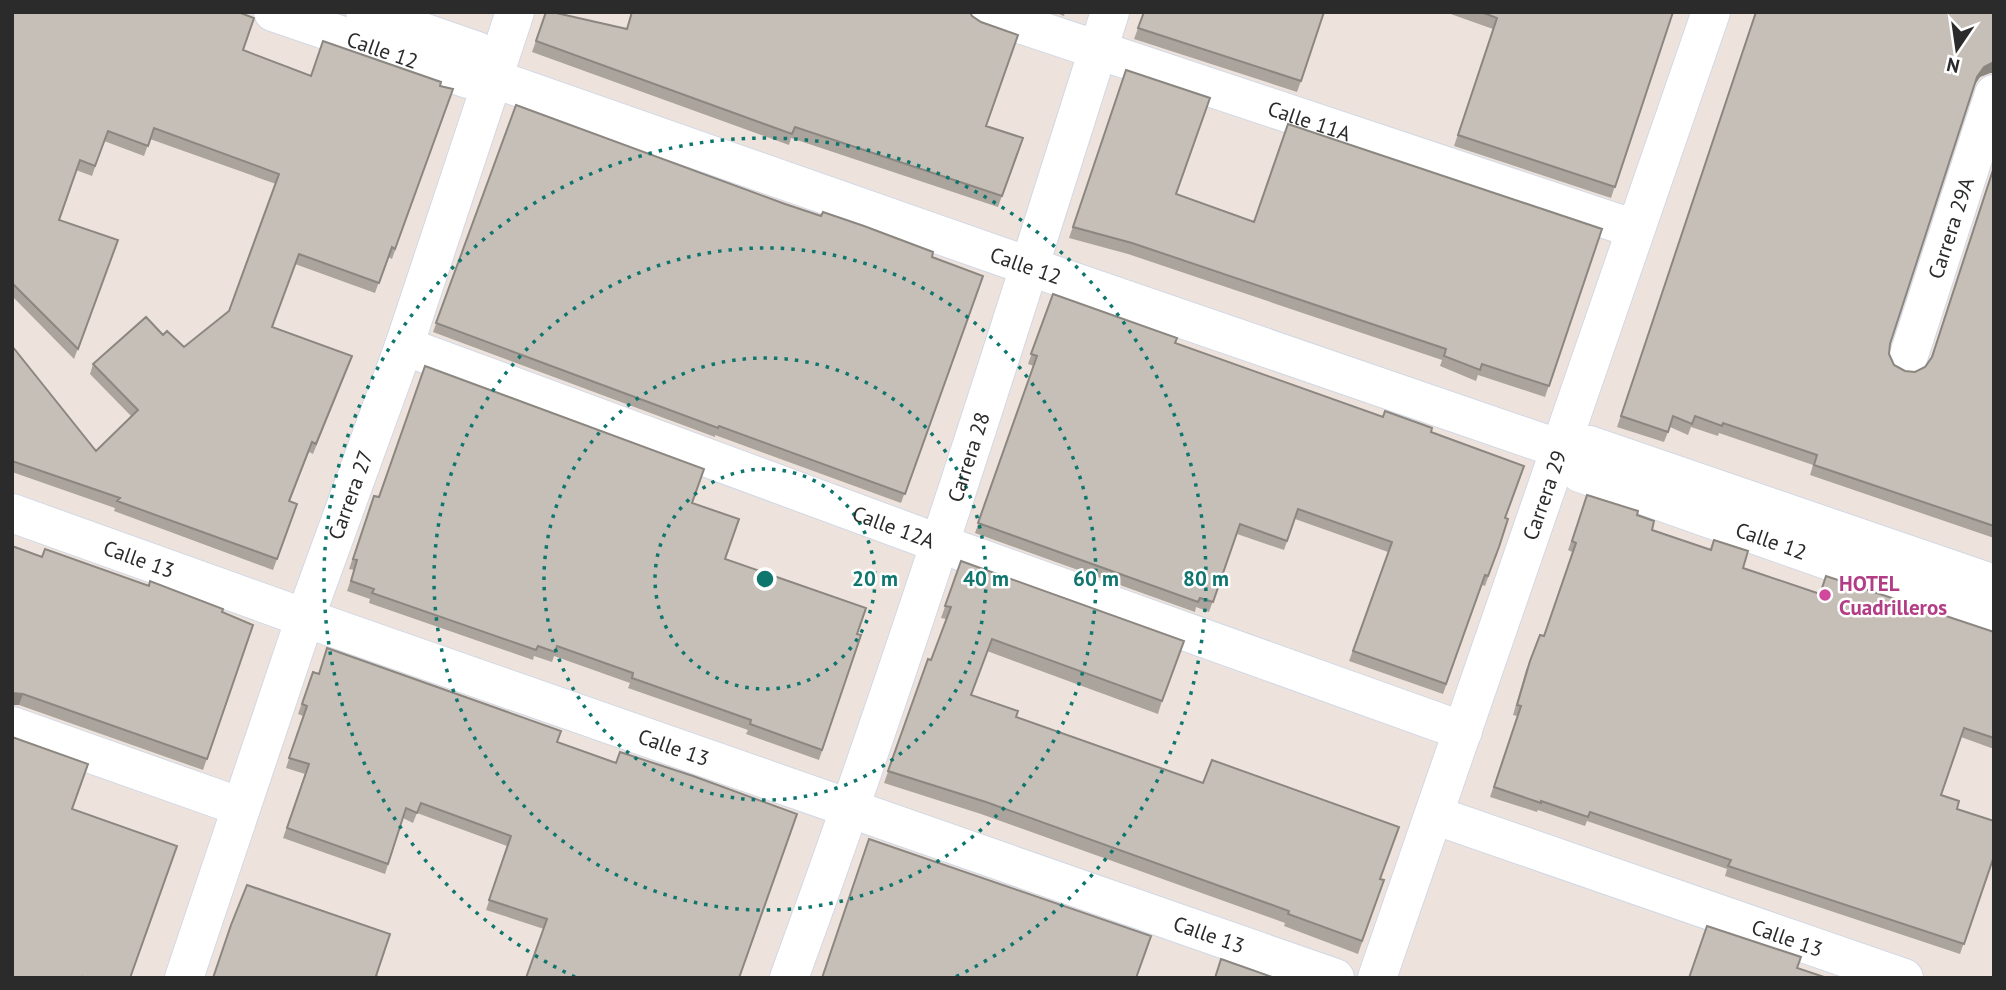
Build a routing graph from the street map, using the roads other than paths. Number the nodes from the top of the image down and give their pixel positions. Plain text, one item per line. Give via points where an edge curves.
1 (273, 12) edge
2 (365, 12) edge
3 (515, 12) edge
4 (984, 12) edge
5 (1110, 12) edge
6 (1711, 12) edge
7 (1098, 50) junction
8 (492, 78) junction
9 (1994, 94) edge
10 (1635, 229) junction
11 (1031, 267) junction
12 (404, 346) junction
13 (1906, 361) dead end
14 (1560, 449) junction
15 (12, 513) edge
16 (939, 543) junction
17 (1994, 583) edge
18 (305, 618) junction
19 (1994, 619) edge
20 (12, 726) edge
21 (1463, 731) junction
22 (241, 807) junction
23 (850, 810) junction
24 (1434, 815) junction
25 (184, 978) edge
26 (789, 978) edge
27 (1335, 978) edge
28 (1377, 978) edge
29 (1904, 978) edge

1 - 8 street, Calle 12 via 468,79
2 - 8 street, Calle 12 via 477,51
3 - 8 street, Carrera 27
4 - 7 street, Calle 11A
5 - 7 street, Carrera 28
6 - 10 street, Carrera 29
7 - 10 street, Calle 11A
7 - 11 street, Carrera 28
8 - 11 street, Calle 12
8 - 12 street, Carrera 27
9 - 13 street, Carrera 29A
10 - 14 street, Carrera 29
11 - 14 street, Calle 12
11 - 16 street, Carrera 28
12 - 16 street, Calle 12A
12 - 18 street, Carrera 27
14 - 17 street, Calle 12 via 1589,444
14 - 19 street, Calle 12 via 1580,473
14 - 21 street, Carrera 29
15 - 18 street, Calle 13
16 - 21 street, Calle 12A
16 - 23 street, Carrera 28
18 - 22 street, Carrera 27
18 - 23 street, Calle 13
20 - 22 street
21 - 24 street, Carrera 29
22 - 25 street, Carrera 27
23 - 26 street, Carrera 28
23 - 27 street, Calle 13
24 - 28 street, Carrera 29
24 - 29 street, Calle 13

